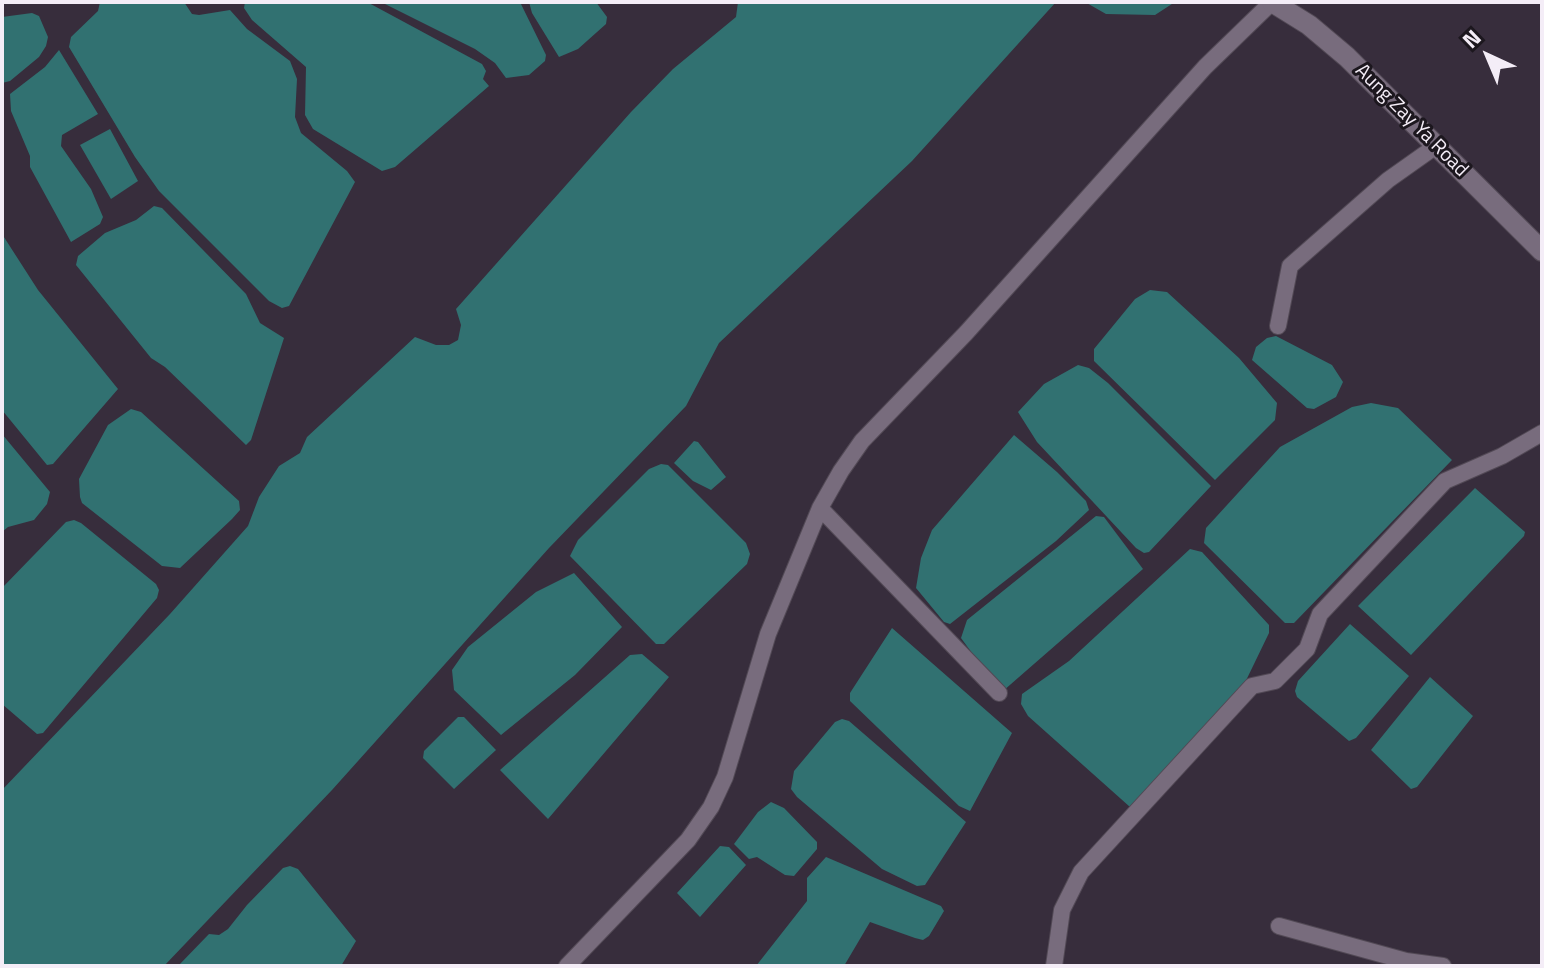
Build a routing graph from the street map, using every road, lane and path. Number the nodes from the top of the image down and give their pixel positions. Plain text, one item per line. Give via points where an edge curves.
1 (1272, 2) edge
2 (1436, 146) junction
3 (1542, 251) edge
4 (1278, 326) dead end
5 (1542, 433) edge
6 (820, 508) junction
7 (999, 693) dead end
8 (1279, 926) dead end
9 (567, 966) edge
10 (1054, 966) edge
11 (1443, 966) edge

1 - 2 street, Aung Zay Ya Road via 1347,57
1 - 6 street via 1205,67 862,441
2 - 3 street, Aung Zay Ya Road
2 - 4 street via 1388,180 1290,266
5 - 10 street via 1445,481 1320,614 1307,649 1275,681 1252,686 1081,872 1062,910
6 - 7 street
6 - 9 street via 768,634 711,807 688,840
8 - 11 street

